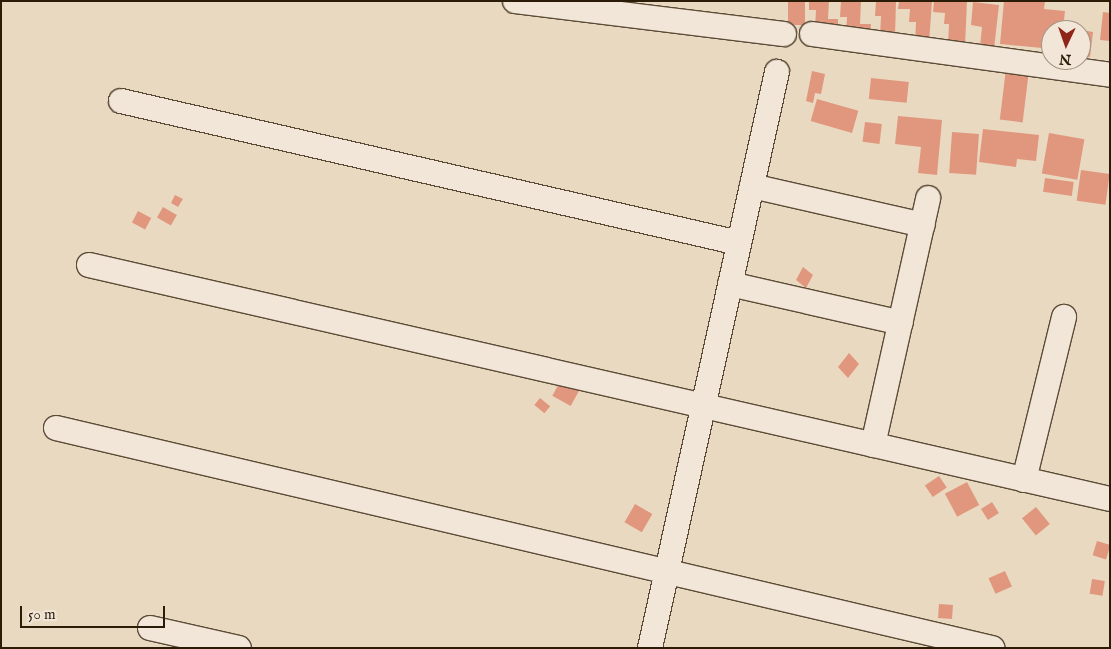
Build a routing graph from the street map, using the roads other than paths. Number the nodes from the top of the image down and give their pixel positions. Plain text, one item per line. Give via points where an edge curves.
1 (515, 1) edge
2 (784, 34) dead end
3 (812, 34) dead end
4 (777, 72) dead end
5 (1110, 75) edge
6 (121, 101) dead end
7 (752, 186) junction
8 (928, 198) dead end
9 (922, 225) junction
10 (739, 243) junction
11 (89, 265) dead end
12 (730, 284) junction
13 (1064, 317) dead end
14 (901, 323) junction
15 (703, 406) junction
16 (56, 428) dead end
17 (874, 445) junction
18 (1024, 480) junction
19 (1110, 500) edge
20 (667, 571) junction
21 (150, 628) dead end
22 (239, 648) edge
23 (650, 648) edge
24 (992, 648) edge

1 - 2 street
3 - 5 street
4 - 7 street
6 - 10 street
7 - 9 street
7 - 10 street
8 - 9 street
9 - 14 street
10 - 12 street
11 - 15 street
12 - 14 street
12 - 15 street
13 - 18 street
14 - 17 street
15 - 17 street
15 - 20 street
16 - 20 street
17 - 18 street
18 - 19 street
20 - 23 street
20 - 24 street
21 - 22 street

